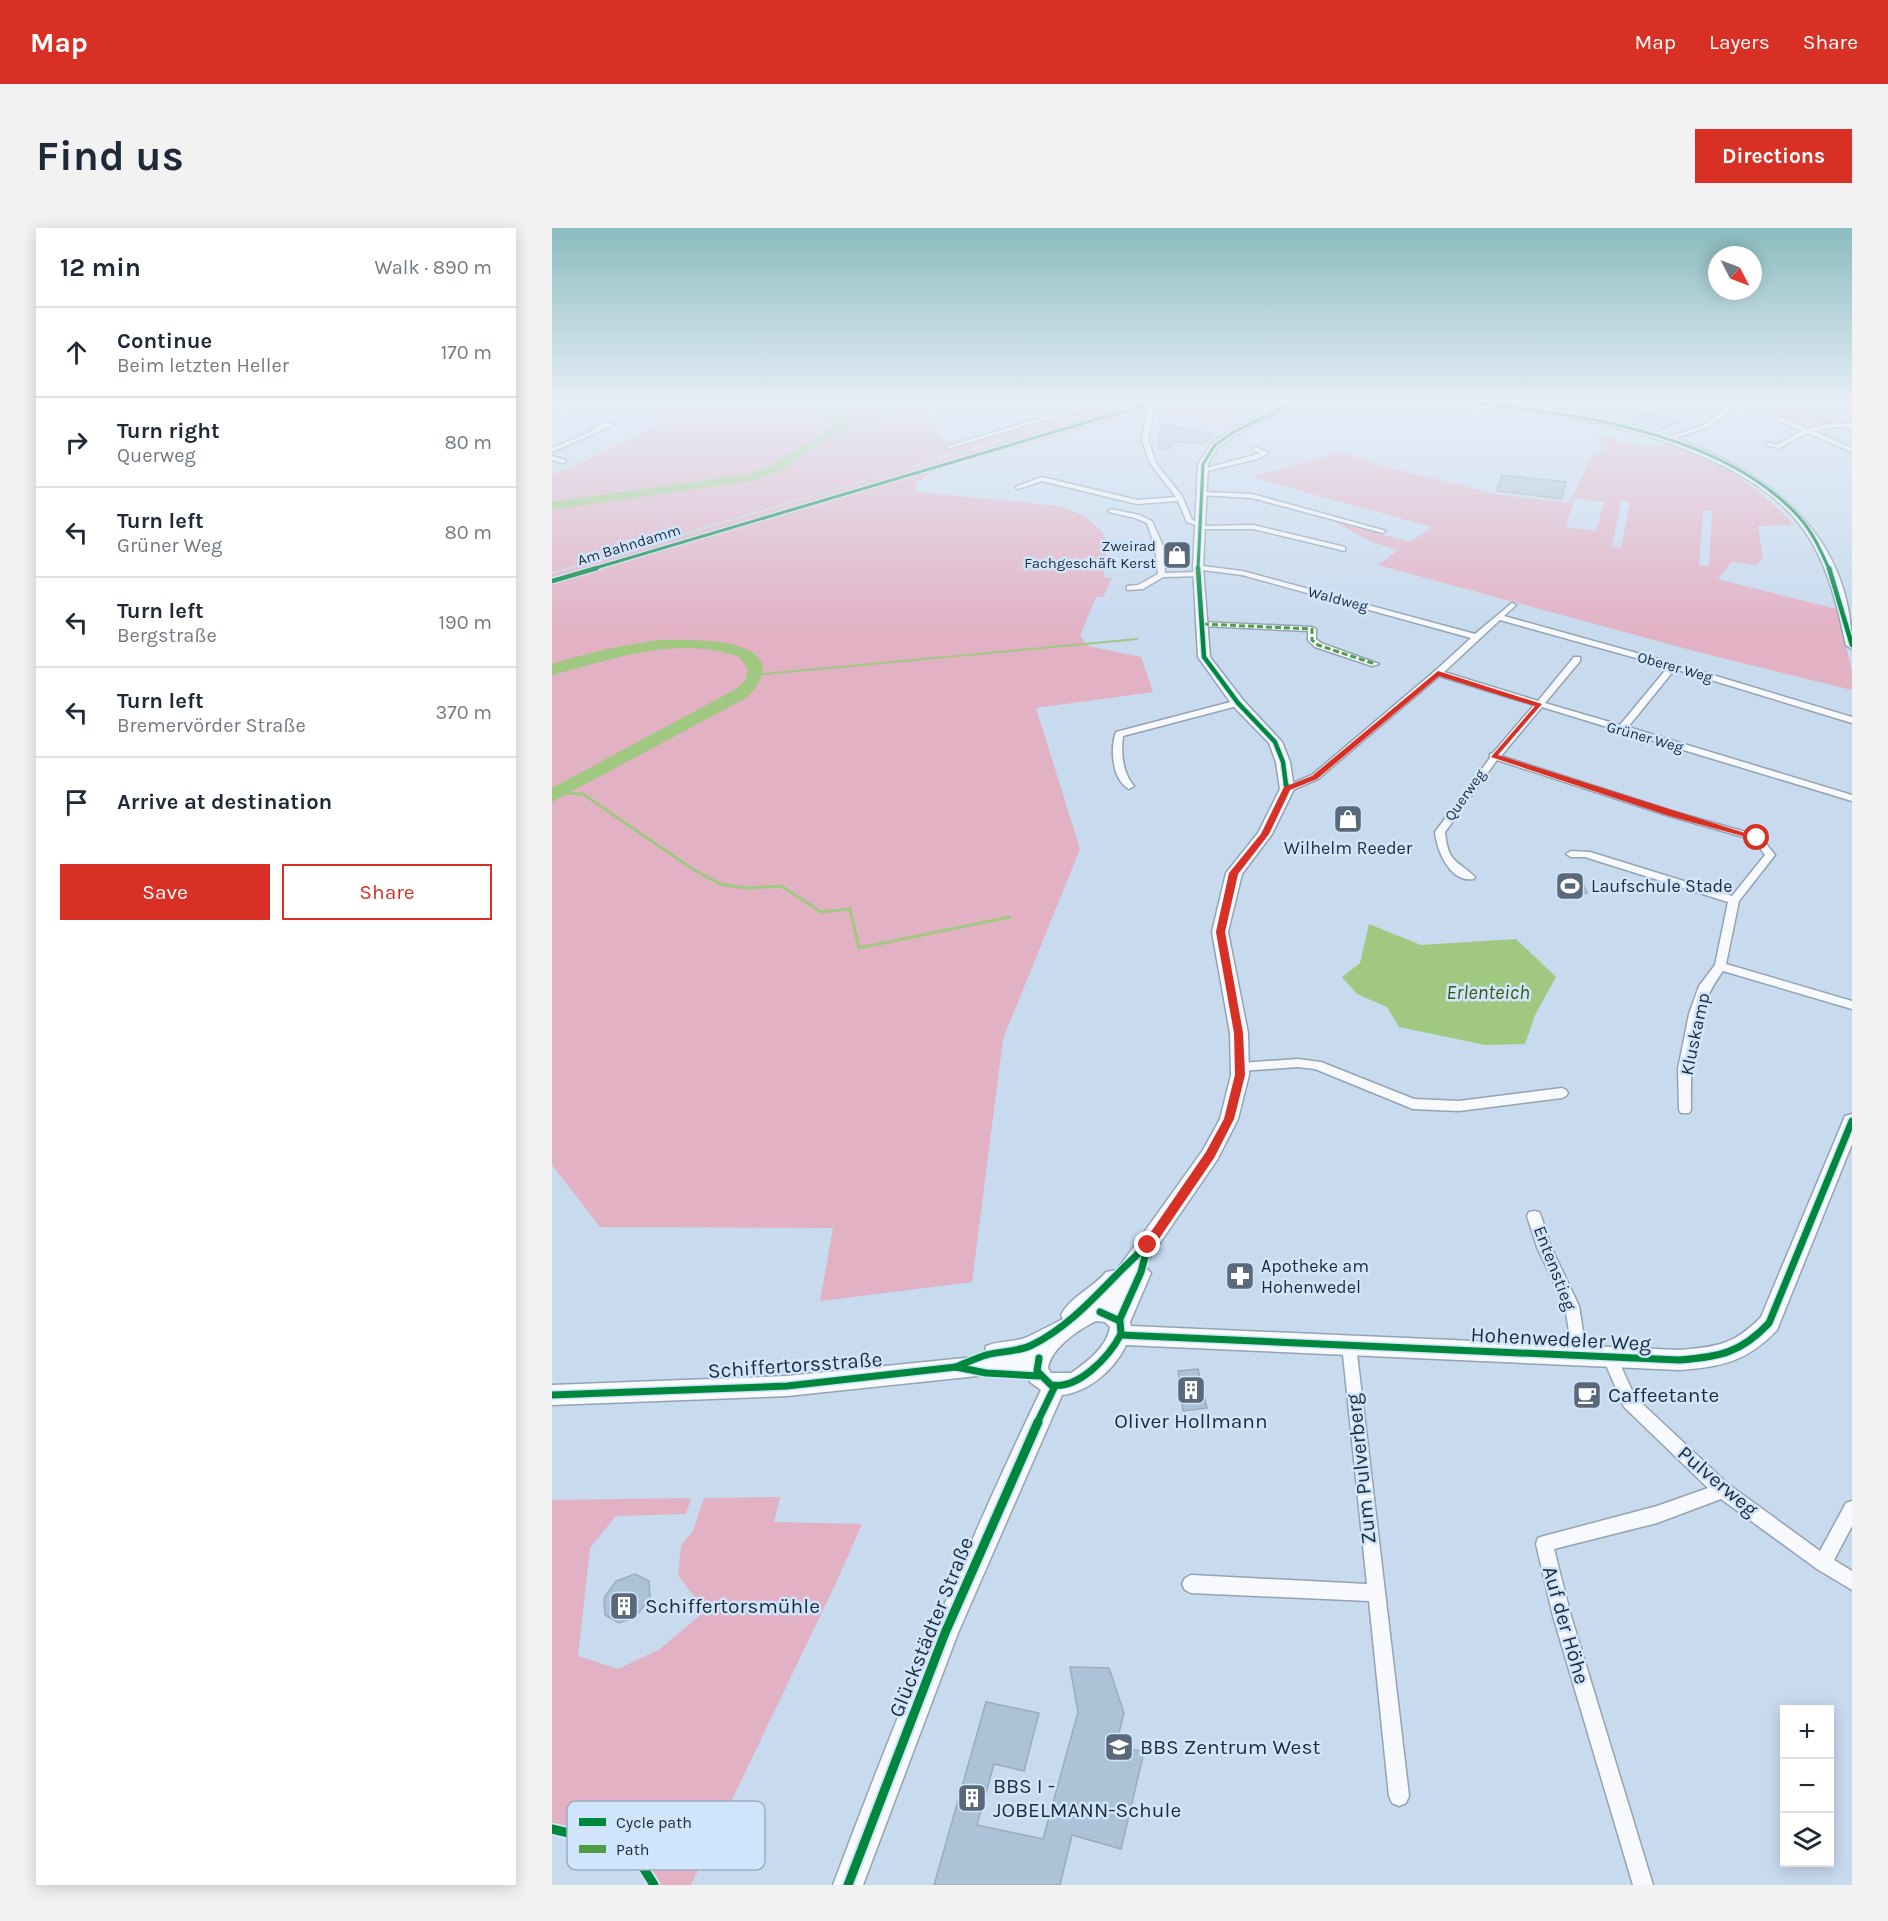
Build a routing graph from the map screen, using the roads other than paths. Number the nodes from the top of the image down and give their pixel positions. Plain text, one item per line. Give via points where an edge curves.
1 (1163, 477) edge
2 (1203, 477) edge
3 (1750, 477) edge
4 (1018, 487) dead end
5 (1202, 494) junction
6 (1179, 499) junction
7 (1111, 511) dead end
8 (1201, 526) junction
9 (1383, 531) dead end
10 (1342, 549) dead end
11 (1199, 570) junction
12 (1162, 575) junction
13 (1130, 588) dead end
14 (1512, 604) dead end
15 (1498, 618) junction
16 (1849, 621) edge
17 (1203, 624) junction
18 (1476, 637) junction
19 (1852, 645) edge
20 (1577, 659) dead end
21 (1375, 664) dead end
22 (1672, 666) junction
23 (1438, 673) junction
24 (1238, 703) junction
25 (1540, 705) junction
26 (1852, 720) edge
27 (1621, 730) junction
28 (1493, 756) junction
29 (1129, 786) dead end
30 (1287, 789) junction
31 (1852, 798) edge
32 (1571, 854) dead end
33 (1470, 877) dead end
34 (1734, 900) junction
35 (1720, 966) junction
36 (1852, 1005) edge
37 (1240, 1067) junction
38 (1563, 1094) dead end
39 (1686, 1110) dead end
40 (1852, 1121) edge
41 (1534, 1216) dead end
42 (1148, 1245) junction
43 (1114, 1323) junction
44 (1349, 1345) junction
45 (1580, 1357) junction
46 (1610, 1358) junction
47 (956, 1367) junction
48 (1045, 1373) junction
49 (552, 1395) edge
50 (1722, 1490) junction
51 (1852, 1509) edge
52 (1823, 1563) junction
53 (1852, 1581) edge
54 (1191, 1584) dead end
55 (1375, 1593) junction
56 (1399, 1796) dead end
57 (848, 1885) edge
58 (1643, 1885) edge

1 - 6 street
2 - 5 main road
3 - 16 main road via 1780,499 1809,529 1833,573
4 - 6 street via 1042,478 1137,502
5 - 8 main road
5 - 9 street via 1252,496
6 - 8 street via 1189,521
7 - 12 street via 1150,522 1159,546
8 - 10 street via 1253,527
8 - 11 main road
11 - 12 street, Waldweg
11 - 17 main road
11 - 18 street, Waldweg via 1242,573
12 - 13 street
14 - 15 street
15 - 18 street
15 - 22 street, Oberer Weg
16 - 19 main road
17 - 21 street via 1312,629 1312,640 1318,645
17 - 24 main road via 1204,657
18 - 23 street
20 - 25 street, Querweg
22 - 26 street, Oberer Weg
22 - 27 street
23 - 25 street, Grüner Weg
23 - 30 street via 1315,777
24 - 29 street via 1119,734 1123,782
24 - 30 main road via 1275,742
25 - 27 street, Grüner Weg
25 - 28 street, Querweg
27 - 31 street, Grüner Weg
28 - 33 street, Querweg via 1440,832 1443,856
28 - 34 street, Kluskamp via 1757,838 1770,855
30 - 37 main road via 1265,834 1234,873 1220,932 1239,1033
32 - 34 street via 1586,854
34 - 35 street, Kluskamp
35 - 36 street
35 - 39 street, Kluskamp via 1705,986 1695,1014 1684,1069
37 - 38 street via 1317,1065 1413,1104 1480,1105 1540,1094
37 - 42 main road via 1229,1119 1210,1155
40 - 46 main road, Hohenwedeler Weg via 1780,1303 1762,1332 1735,1351 1708,1358
41 - 45 street, Entenstieg via 1572,1306
42 - 43 main road via 1141,1272
42 - 47 main road via 1106,1288 1046,1338 1029,1347 986,1354
43 - 44 main road, Hohenwedeler Weg
43 - 48 main road, Glückstädter Straße via 1077,1320 1046,1347
43 - 48 main road via 1113,1349 1081,1379 1064,1387
44 - 45 main road, Hohenwedeler Weg
44 - 55 street, Zum Pulverberg
45 - 46 main road, Hohenwedeler Weg
46 - 50 street, Pulverweg via 1629,1402
47 - 48 main road, Schiffertorsstraße via 986,1373
47 - 49 main road, Schiffertorsstraße via 787,1386
48 - 57 main road, Glückstädter Straße
50 - 52 street, Pulverweg
50 - 58 street, Auf der Höhe via 1696,1504 1544,1544
51 - 52 street
52 - 53 street, Pulverweg
54 - 55 street
55 - 56 street, Zum Pulverberg

